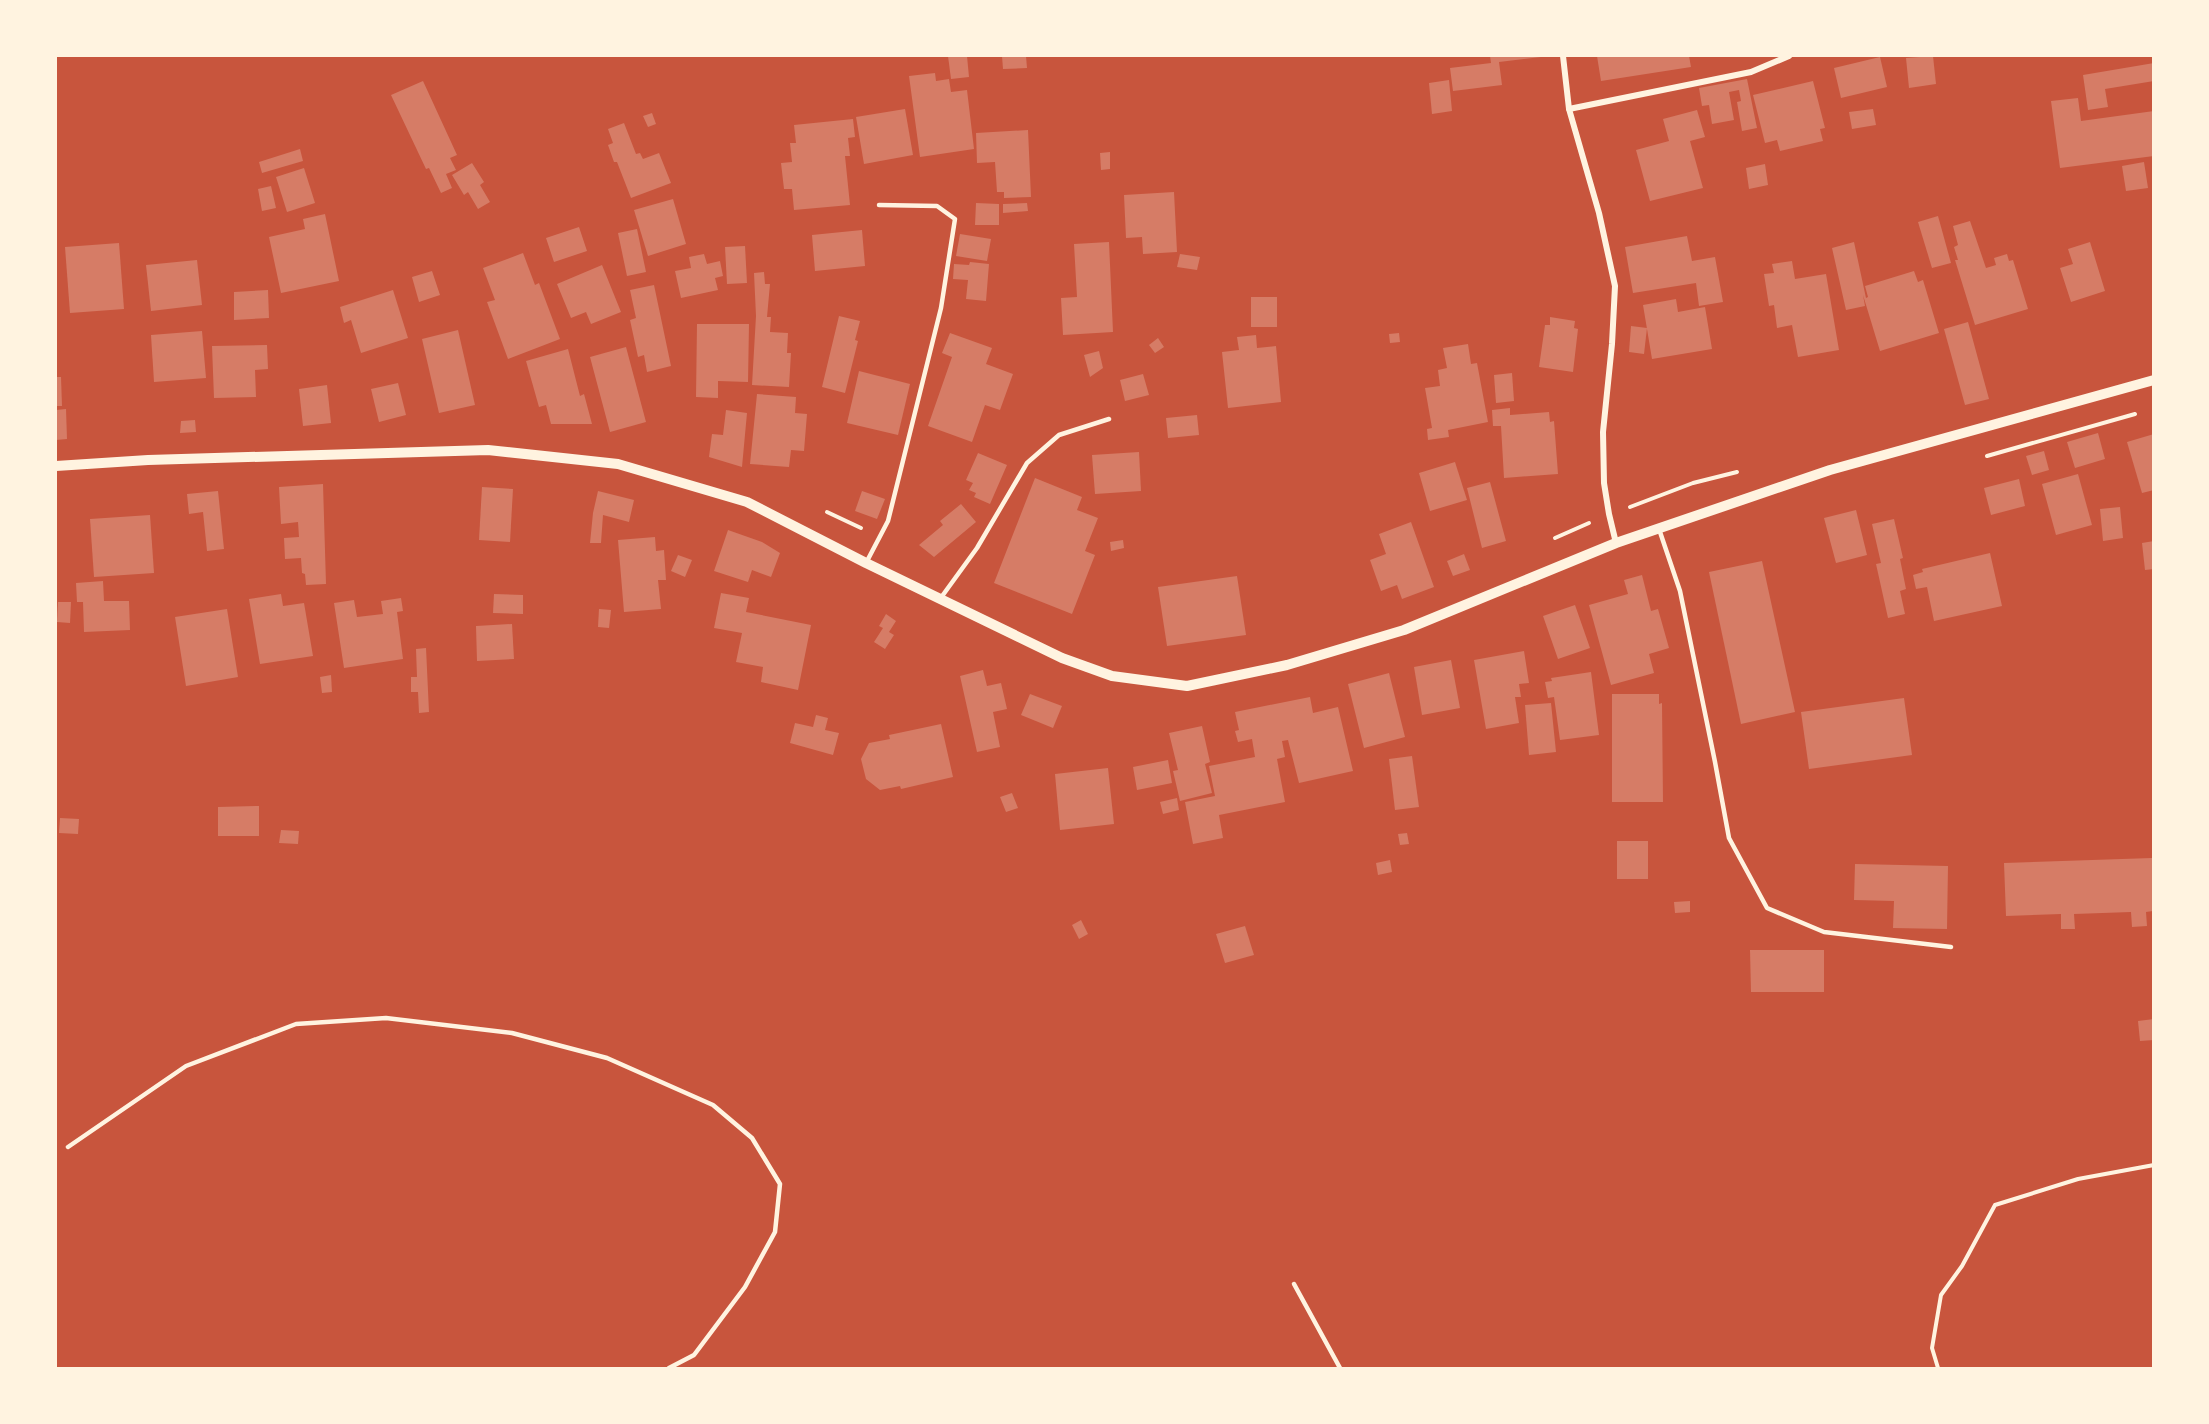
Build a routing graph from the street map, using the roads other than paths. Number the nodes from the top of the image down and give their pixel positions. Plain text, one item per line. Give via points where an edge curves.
1 (1563, 56) edge
2 (1789, 56) edge
3 (1569, 109) junction
4 (879, 205) dead end
5 (2154, 380) edge
6 (1109, 419) dead end
7 (56, 466) edge
8 (1659, 529) junction
9 (1616, 543) junction
10 (866, 563) junction
11 (940, 599) junction
12 (1951, 947) dead end
13 (68, 1147) dead end
14 (1294, 1284) dead end
15 (669, 1368) edge
16 (1340, 1368) edge

1 - 3 street
2 - 3 street via 1751,72
3 - 9 street via 1615,286 1603,432 1604,483
4 - 10 lane via 937,206 955,219 941,308 888,521
5 - 8 street via 1830,470
6 - 11 lane via 1059,435 1027,463 977,548
7 - 10 street via 488,450 618,464 747,502
8 - 9 street
8 - 12 lane via 1680,591 1729,838 1767,908 1824,932
9 - 11 street via 1404,630 1287,665 1187,686 1112,676 1062,658
10 - 11 street
13 - 15 lane via 186,1066 296,1024 386,1018 512,1033 607,1058 713,1105 752,1138 780,1184 775,1232 745,1287 694,1355
14 - 16 lane

